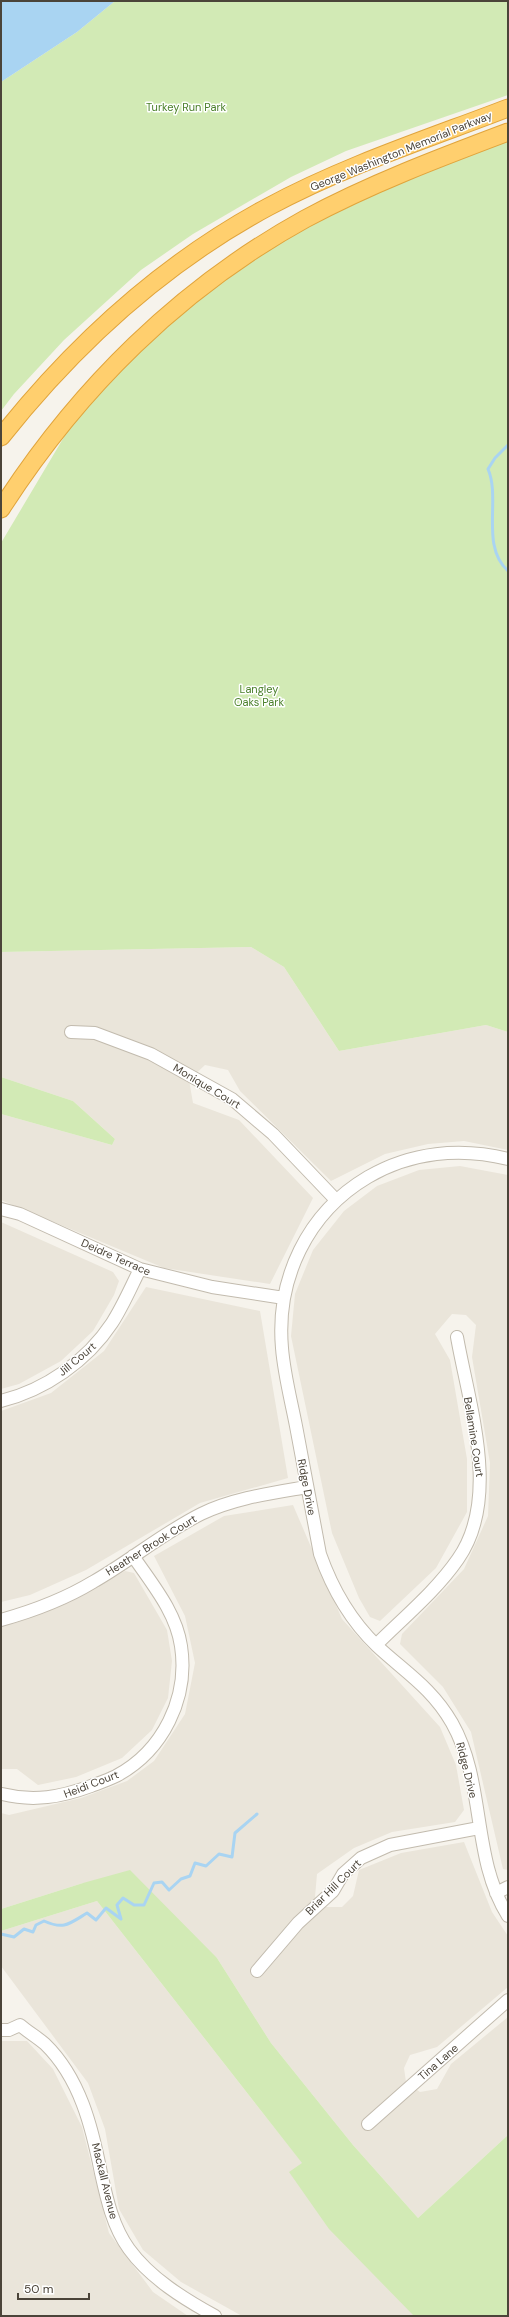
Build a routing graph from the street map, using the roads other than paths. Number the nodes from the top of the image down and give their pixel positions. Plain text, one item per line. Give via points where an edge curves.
1 (508, 108) edge
2 (508, 132) edge
3 (1, 437) edge
4 (1, 509) edge
5 (71, 1032) dead end
6 (508, 1159) edge
7 (336, 1200) junction
8 (1, 1209) edge
9 (140, 1269) junction
10 (284, 1298) junction
11 (457, 1337) dead end
12 (1, 1400) edge
13 (307, 1487) junction
14 (133, 1556) junction
15 (1, 1620) edge
16 (376, 1645) junction
17 (2, 1794) dead end
18 (479, 1828) junction
19 (508, 1887) edge
20 (496, 1892) junction
21 (508, 1916) edge
22 (257, 1971) dead end
23 (508, 2000) edge
24 (1, 2030) edge
25 (368, 2124) dead end
26 (215, 2316) edge

1 - 3 highway, George Washington Memorial Parkway via 365,162 312,185 268,207 204,246 148,286 97,329 31,399
2 - 4 highway, George Washington Memorial Parkway via 385,181 305,219 261,246 192,295 132,346 86,395 49,439
5 - 7 street, Monique Court via 95,1033 151,1054 232,1099 273,1134
6 - 7 street, Ridge Drive via 472,1152 450,1152 410,1159 375,1172
7 - 10 street, Ridge Drive via 302,1243 294,1261
8 - 9 street, Deidre Terrace via 20,1214
9 - 10 street, Deidre Terrace via 212,1287
9 - 12 street, Jill Court via 111,1324 86,1354 48,1382
10 - 13 street, Ridge Drive via 282,1349
11 - 16 street, Bellamine Court via 480,1467 479,1499 474,1524 466,1547 457,1560
13 - 14 street, Heather Brook Court via 264,1494 213,1509
13 - 16 street, Ridge Drive via 320,1554 328,1575 349,1613
14 - 15 street, Heather Brook Court via 72,1593 26,1613
14 - 17 street, Heidi Court via 171,1613 181,1645 181,1688 165,1729 148,1752 116,1776 74,1792 48,1798 18,1798
16 - 18 street, Ridge Drive via 430,1692 452,1724 468,1766
18 - 20 street, Ridge Drive via 484,1858
18 - 22 street, Briar Hill Court via 390,1845 361,1858 343,1874 333,1891 298,1923
19 - 20 street
20 - 21 street, Ridge Drive
23 - 25 street, Tina Lane
24 - 26 street, Mackall Avenue via 9,2030 20,2025 44,2044 79,2094 93,2132 108,2205 129,2250 168,2286

